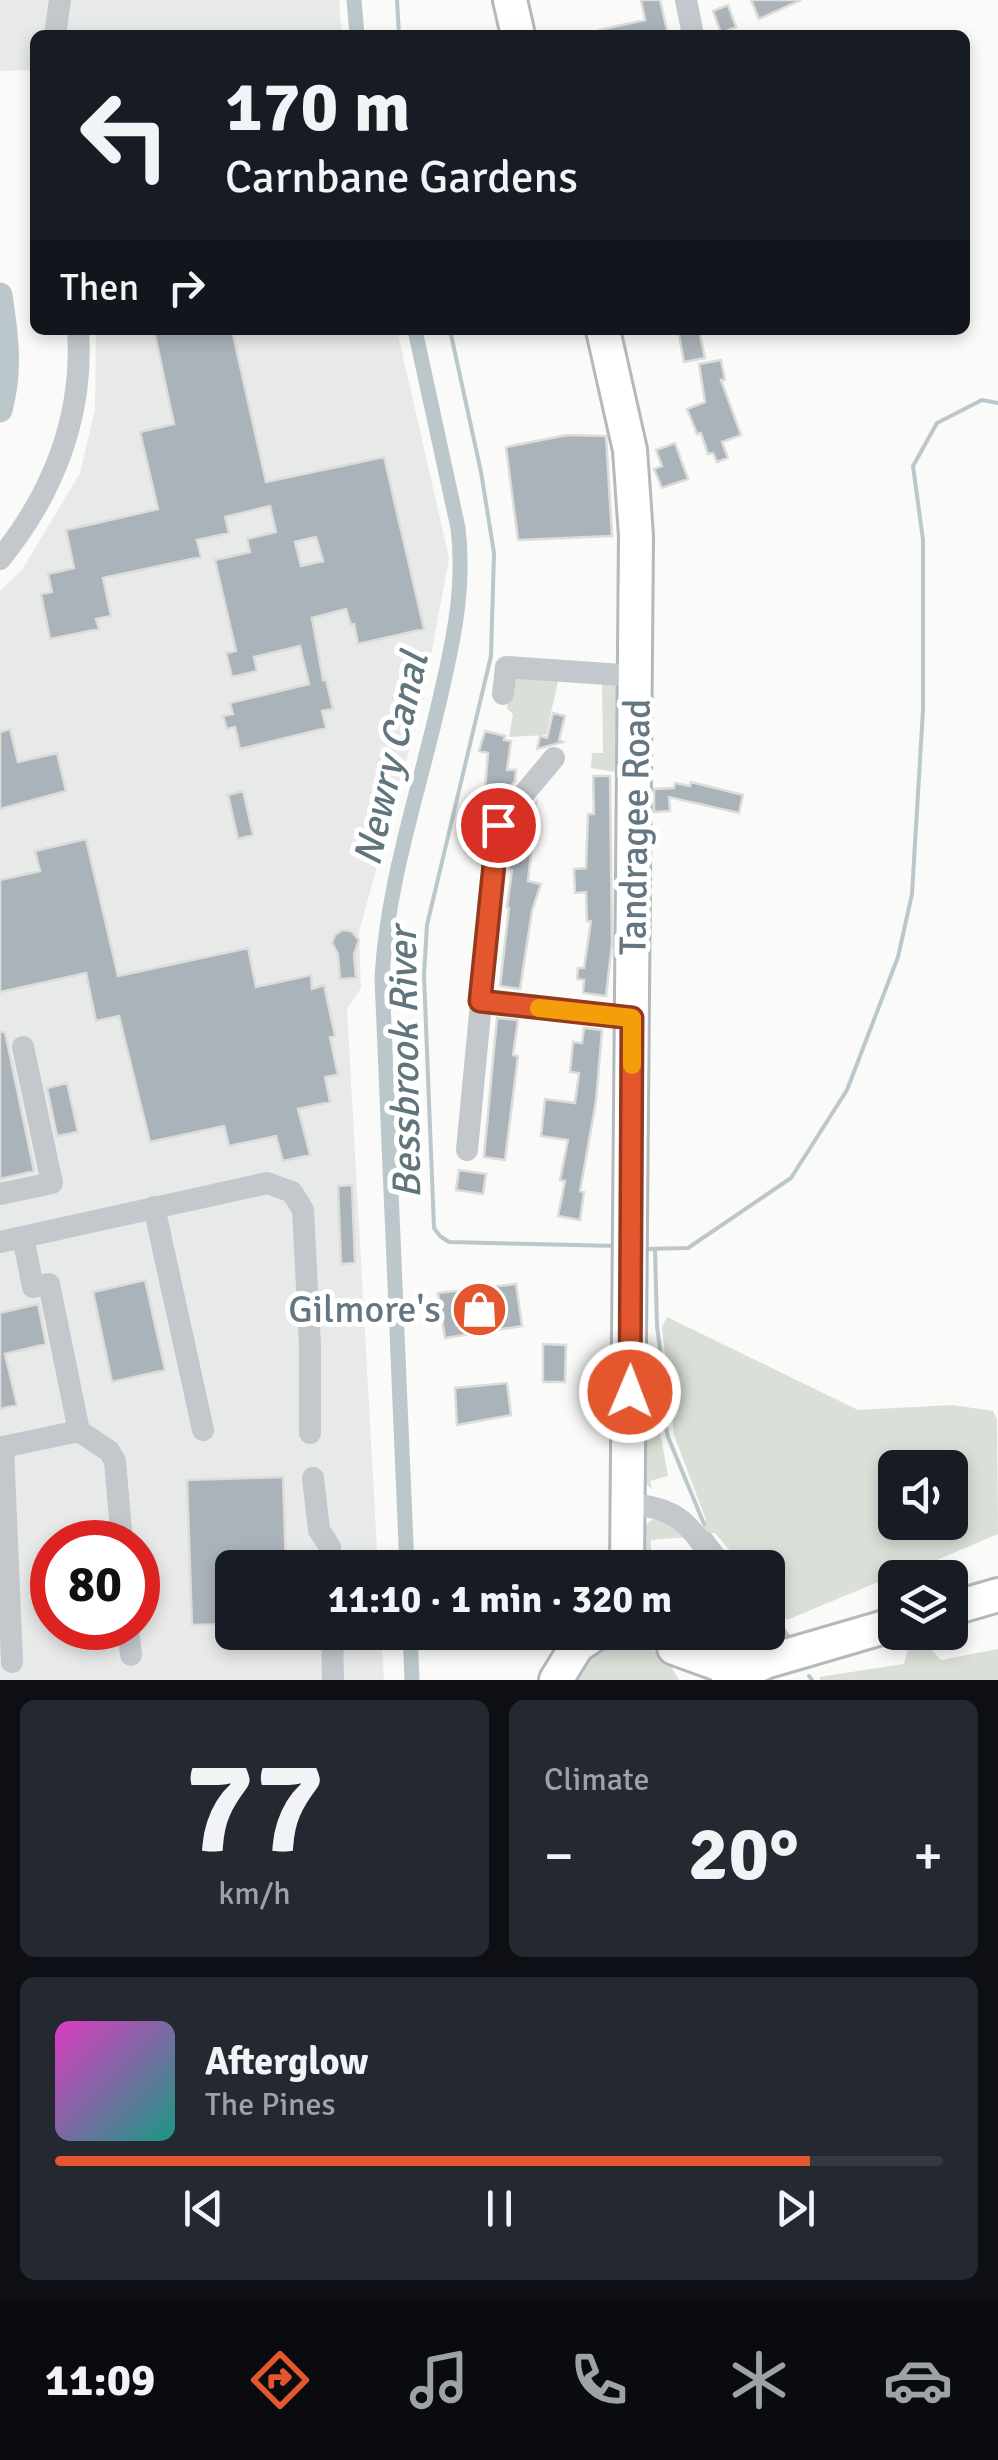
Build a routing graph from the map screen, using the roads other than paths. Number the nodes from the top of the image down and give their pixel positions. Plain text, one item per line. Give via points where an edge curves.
1 (60, 0) edge
2 (510, 0) edge
3 (686, 0) edge
4 (57, 30) edge
5 (517, 30) edge
6 (692, 30) edge
7 (78, 335) edge
8 (603, 335) edge
9 (0, 560) edge
10 (636, 676) junction
11 (502, 694) dead end
12 (554, 758) dead end
13 (480, 1001) junction
14 (632, 1018) junction
15 (22, 1047) dead end
16 (467, 1150) dead end
17 (0, 1194) edge
18 (154, 1207) junction
19 (11, 1239) edge
20 (202, 1430) dead end
21 (79, 1432) junction
22 (310, 1433) dead end
23 (313, 1478) dead end
24 (628, 1504) junction
25 (120, 1520) edge
26 (330, 1550) edge
27 (627, 1550) edge
28 (706, 1550) edge
29 (998, 1595) edge
30 (968, 1604) edge
31 (878, 1629) edge
32 (130, 1650) edge
33 (332, 1650) edge
34 (573, 1650) edge
35 (672, 1650) edge
36 (687, 1650) edge
37 (131, 1656) dead end
38 (12, 1662) dead end
39 (765, 1662) junction
40 (555, 1679) edge
41 (333, 1680) edge
42 (692, 1680) edge
43 (728, 1680) edge

1 - 4 street
2 - 5 highway
3 - 6 street
7 - 9 street via 77,381 62,457 26,528
8 - 10 highway, Tandragee Road via 631,463
10 - 11 street via 506,667
10 - 14 highway, Tandragee Road
12 - 13 street via 498,825
13 - 14 street
13 - 16 street
14 - 24 highway, Tandragee Road
15 - 17 street via 52,1183
18 - 19 street
18 - 20 street
18 - 22 street via 267,1183 298,1199 306,1244
19 - 21 street via 33,1287 49,1284
21 - 25 street via 115,1461
21 - 38 street via 3,1447
23 - 26 street via 319,1530
24 - 27 highway, Tandragee Road
24 - 28 street via 676,1514
29 - 30 highway
31 - 39 highway
32 - 37 street
33 - 41 street
34 - 40 highway
35 - 42 highway
36 - 39 highway via 721,1664
39 - 43 highway

